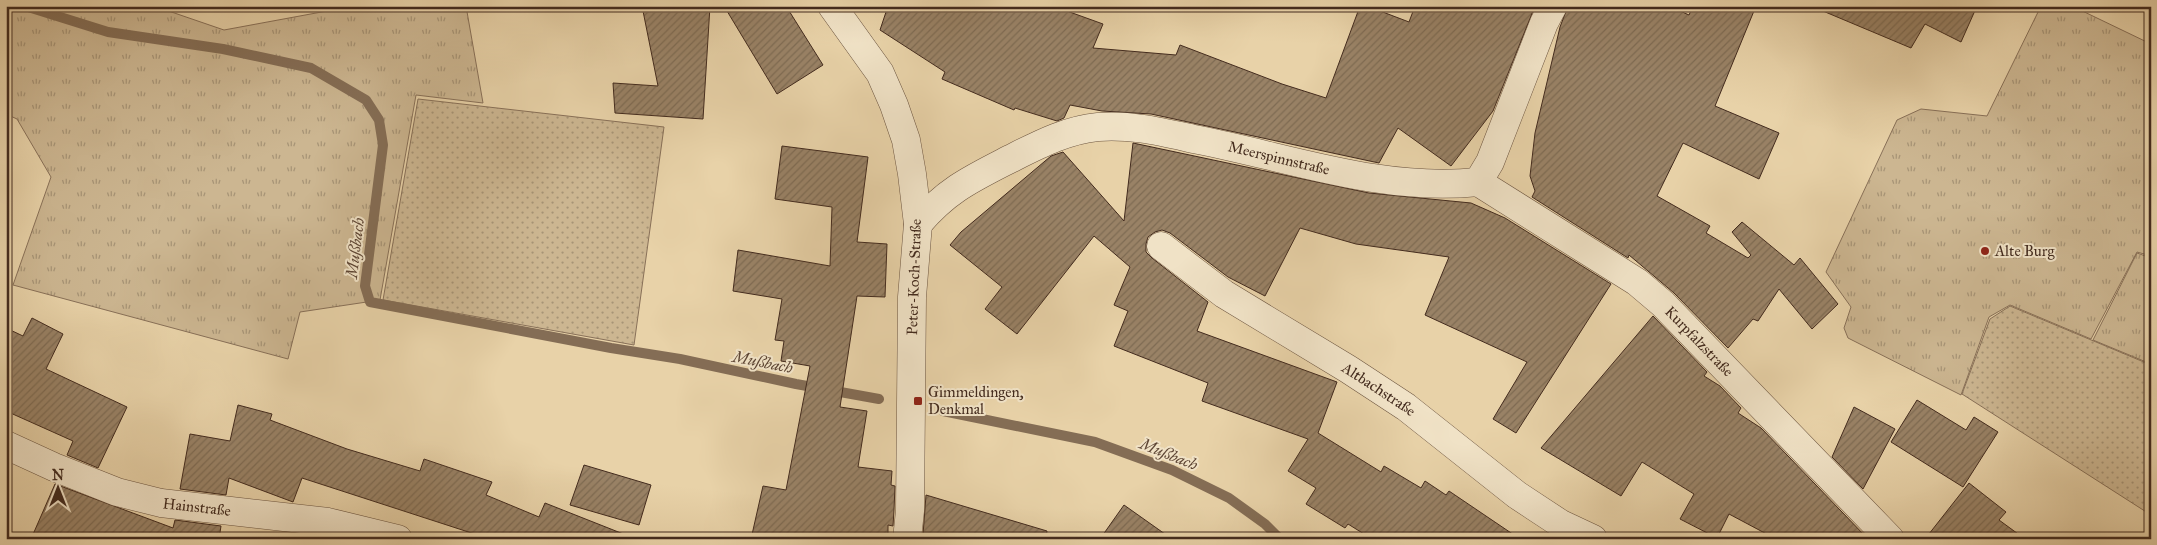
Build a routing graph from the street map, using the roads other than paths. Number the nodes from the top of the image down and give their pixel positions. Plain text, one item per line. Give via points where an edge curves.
1 (832, 6) edge
2 (1553, 6) edge
3 (1478, 182) junction
4 (918, 224) junction
5 (1161, 246) dead end
6 (6, 445) edge
7 (398, 539) edge
8 (907, 539) edge
9 (1593, 539) edge
10 (1890, 539) edge

1 - 4 street, Peter-Koch-Straße via 880,73 894,105 906,140
2 - 3 street via 1490,162
3 - 4 street, Meerspinnstraße via 1441,185 1389,181 1159,132 1115,126 1096,127 1055,137 970,179 936,203
3 - 10 street, Kurpfalzstraße via 1637,282 1663,304
4 - 8 street, Peter-Koch-Straße via 912,297
5 - 9 street, Altbachstraße via 1224,294 1406,407 1517,495 1561,524
6 - 7 street, Hainstraße via 117,492 161,503 328,522

